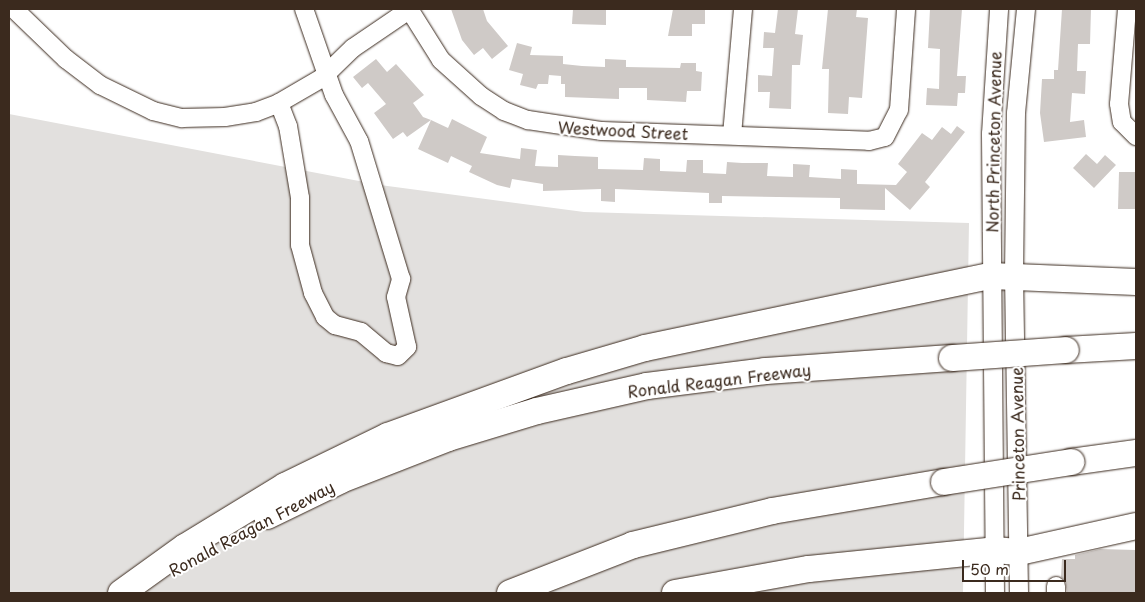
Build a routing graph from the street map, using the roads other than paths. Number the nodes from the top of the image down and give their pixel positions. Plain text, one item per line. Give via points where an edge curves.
1 (14, 9) edge
2 (304, 9) edge
3 (409, 9) edge
4 (743, 9) edge
5 (906, 9) edge
6 (999, 9) edge
7 (1026, 9) edge
8 (1127, 9) edge
9 (326, 74) junction
10 (279, 103) junction
11 (732, 135) junction
12 (1135, 136) edge
13 (1003, 276) junction
14 (1136, 282) edge
15 (1136, 346) edge
16 (1136, 453) edge
17 (1136, 526) edge
18 (1007, 551) junction
19 (121, 593) edge
20 (134, 593) edge
21 (510, 593) edge
22 (675, 593) edge
23 (995, 593) edge
24 (1019, 593) edge

1 - 10 street via 66,58 126,101 152,112 182,118 212,117 256,112
2 - 9 street
3 - 9 street via 384,24
3 - 11 street, Westwood Street via 441,60 481,96 504,111 528,120 602,131
4 - 11 street
5 - 11 street, Westwood Street via 899,110 885,136 869,141
6 - 13 street, North Princeton Avenue via 992,108
7 - 13 street, North Princeton Avenue
8 - 12 street via 1119,104 1122,122
9 - 10 street
9 - 10 street via 358,141 401,279 396,297 407,347 398,356 386,353 361,332 335,325 325,317 313,293 300,245 300,198 288,126
13 - 14 highway
13 - 18 street, Princeton Avenue
13 - 18 street, Princeton Avenue
13 - 19 highway via 645,348 567,371 388,436 285,486 185,547
15 - 20 highway, Ronald Reagan Freeway, bridge via 765,371 667,384 537,411 448,438 341,480 211,547
16 - 21 highway, bridge via 772,511 633,545
17 - 18 highway
18 - 22 highway via 810,569
18 - 23 street, Princeton Avenue
18 - 24 street, Princeton Avenue

